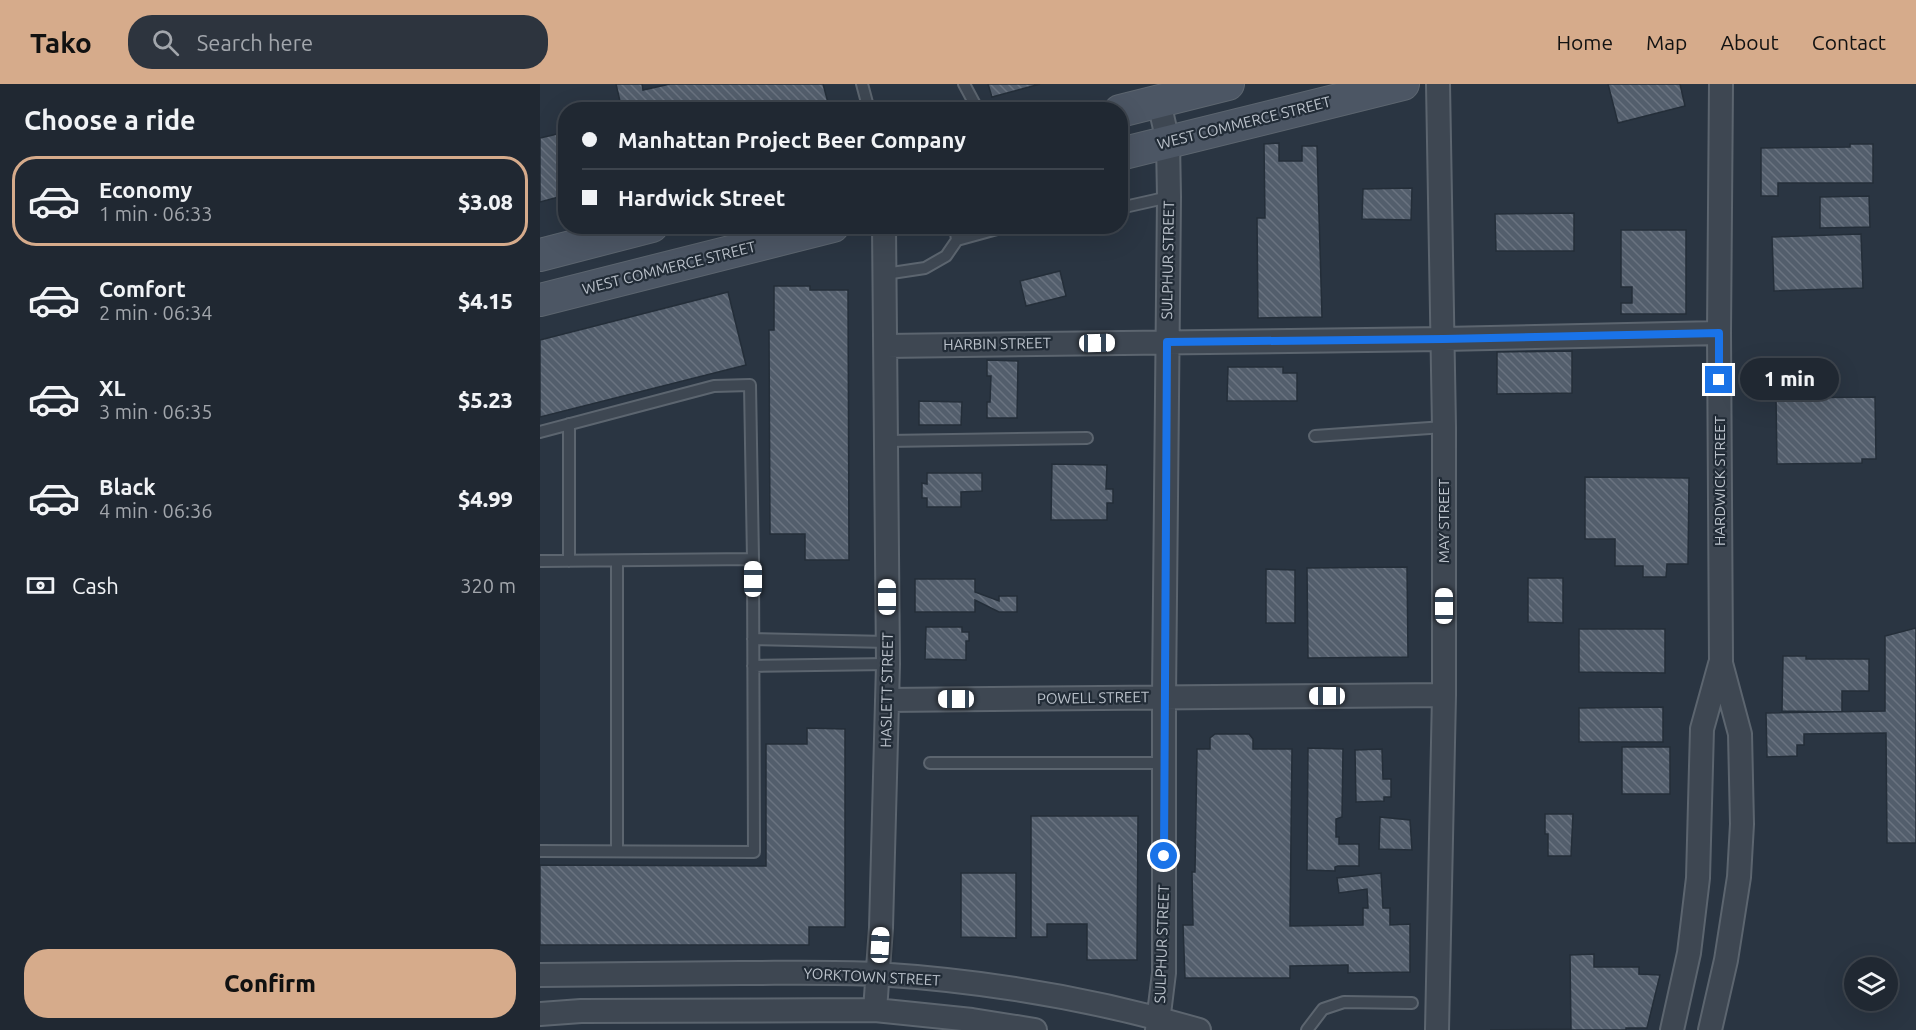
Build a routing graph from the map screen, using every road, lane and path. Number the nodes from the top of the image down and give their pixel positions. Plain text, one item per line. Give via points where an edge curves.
1 (862, 84) edge
2 (964, 84) edge
3 (1228, 84) edge
4 (1403, 84) edge
5 (1438, 84) edge
6 (1721, 84) edge
7 (867, 102) edge
8 (974, 102) edge
9 (1159, 102) junction
10 (1128, 109) edge
11 (1168, 142) junction
12 (1128, 152) edge
13 (1170, 197) junction
14 (1128, 206) edge
15 (621, 234) edge
16 (802, 234) edge
17 (884, 234) edge
18 (956, 234) edge
19 (979, 234) edge
20 (957, 240) junction
21 (540, 255) edge
22 (885, 274) junction
23 (540, 300) edge
24 (1719, 333) junction
25 (1443, 339) junction
26 (1167, 342) junction
27 (886, 346) junction
28 (569, 424) junction
29 (1444, 427) junction
30 (540, 432) edge
31 (1315, 436) dead end
32 (1087, 438) dead end
33 (887, 441) junction
34 (753, 559) junction
35 (540, 561) edge
36 (569, 561) junction
37 (616, 561) junction
38 (753, 639) junction
39 (888, 653) junction
40 (1720, 663) junction
41 (753, 666) junction
42 (1444, 695) junction
43 (1164, 697) junction
44 (887, 700) junction
45 (930, 763) dead end
46 (1164, 763) junction
47 (540, 851) edge
48 (616, 851) junction
49 (877, 974) junction
50 (540, 975) edge
51 (1412, 1003) dead end
52 (875, 1010) junction
53 (540, 1014) edge
54 (1158, 1024) edge
55 (1035, 1030) edge
56 (1199, 1030) edge
57 (1306, 1030) edge
58 (1437, 1030) edge
59 (1672, 1030) edge
60 (1710, 1030) edge

1 - 7 lane
2 - 8 lane
3 - 9 main road
4 - 11 main road, WEST COMMERCE STREET
5 - 25 street, MAY STREET
6 - 24 street, HARDWICK STREET
9 - 10 main road
9 - 11 street, SULPHUR STREET
11 - 12 main road, WEST COMMERCE STREET
11 - 13 street, SULPHUR STREET
13 - 14 lane
13 - 26 street, SULPHUR STREET
15 - 21 main road
16 - 23 main road, WEST COMMERCE STREET
17 - 22 street, HASLETT STREET
18 - 20 lane
19 - 20 lane
20 - 22 lane via 946,256 925,268
22 - 27 street, HASLETT STREET
24 - 25 street, HARBIN STREET
24 - 40 street, HARDWICK STREET
25 - 26 street, HARBIN STREET
25 - 29 street, MAY STREET
26 - 27 street, HARBIN STREET
26 - 43 street, SULPHUR STREET
27 - 33 street, HASLETT STREET
28 - 30 lane
28 - 34 lane via 714,386 750,385
28 - 36 lane
29 - 31 lane
29 - 42 street, MAY STREET
32 - 33 lane
33 - 39 street, HASLETT STREET
34 - 37 lane
34 - 38 lane
35 - 36 lane
36 - 37 lane
37 - 48 lane
38 - 39 lane
38 - 41 lane
39 - 41 lane
39 - 44 street, HASLETT STREET
40 - 59 street, HARDWICK STREET via 1702,729 1698,878 1689,953
40 - 60 street, HARDWICK STREET via 1740,734 1742,824 1739,877
41 - 48 lane via 754,852
42 - 43 street, POWELL STREET
42 - 58 street, MAY STREET
43 - 44 street, POWELL STREET
43 - 46 street, SULPHUR STREET
44 - 49 street, HASLETT STREET
45 - 46 lane
46 - 54 street, SULPHUR STREET via 1164,973
47 - 48 lane
49 - 50 street, YORKTOWN STREET
49 - 52 street, HASLETT STREET
49 - 54 street, YORKTOWN STREET via 1066,997
51 - 57 lane via 1344,1002 1323,1009
52 - 53 street
52 - 55 street
54 - 56 street, YORKTOWN STREET

